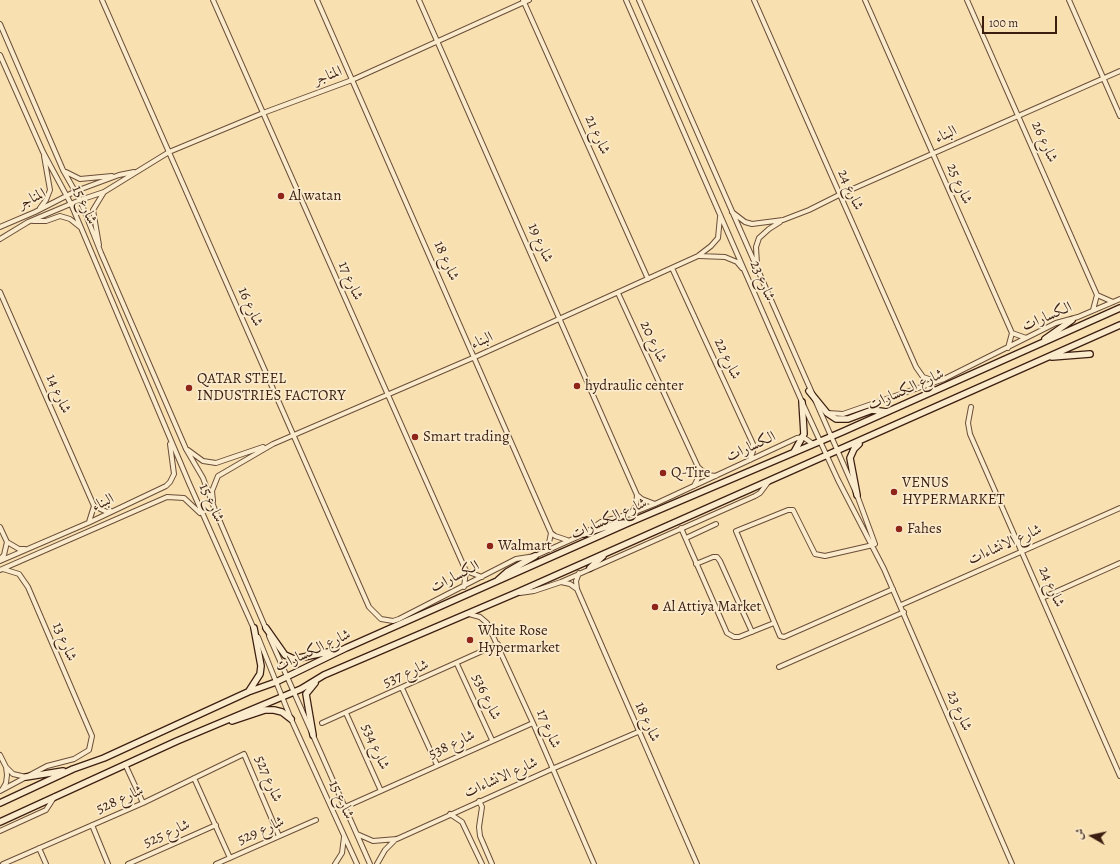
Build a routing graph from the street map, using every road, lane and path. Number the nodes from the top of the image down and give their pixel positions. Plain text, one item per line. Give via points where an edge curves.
1 (102, 0) edge
2 (213, 0) edge
3 (317, 0) edge
4 (420, 0) edge
5 (626, 0) edge
6 (638, 0) edge
7 (754, 0) edge
8 (865, 0) edge
9 (967, 0) edge
10 (1069, 0) edge
11 (526, 1) edge
12 (0, 24) edge
13 (437, 40) junction
14 (0, 55) edge
15 (1120, 71) edge
16 (1103, 78) junction
17 (352, 80) junction
18 (263, 113) junction
19 (1019, 115) junction
20 (1120, 116) edge
21 (43, 152) junction
22 (169, 152) junction
23 (933, 154) junction
24 (63, 170) junction
25 (136, 172) junction
26 (119, 175) junction
27 (76, 191) junction
28 (104, 192) junction
29 (839, 194) junction
30 (67, 195) junction
31 (80, 200) junction
32 (71, 204) junction
33 (730, 211) junction
34 (35, 212) junction
35 (720, 215) junction
36 (783, 220) junction
37 (28, 222) junction
38 (0, 227) edge
39 (80, 227) junction
40 (0, 239) edge
41 (101, 253) junction
42 (698, 256) junction
43 (672, 268) junction
44 (757, 268) junction
45 (746, 273) junction
46 (648, 279) junction
47 (0, 292) edge
48 (618, 293) junction
49 (1097, 295) junction
50 (1120, 299) edge
51 (1113, 302) junction
52 (1120, 308) edge
53 (1093, 310) junction
54 (560, 320) junction
55 (1072, 320) junction
56 (1120, 325) edge
57 (1012, 333) junction
58 (1026, 338) junction
59 (1040, 344) junction
60 (1008, 348) junction
61 (1090, 354) dead end
62 (475, 357) junction
63 (1044, 358) junction
64 (935, 381) junction
65 (810, 391) junction
66 (387, 394) junction
67 (802, 402) junction
68 (971, 407) dead end
69 (887, 412) junction
70 (827, 413) junction
71 (292, 434) junction
72 (168, 435) junction
73 (803, 437) junction
74 (830, 438) junction
75 (867, 438) junction
76 (820, 441) junction
77 (273, 444) junction
78 (813, 444) junction
79 (186, 449) junction
80 (836, 450) junction
81 (793, 452) junction
82 (826, 455) junction
83 (750, 460) junction
84 (698, 467) junction
85 (717, 476) junction
86 (770, 479) junction
87 (694, 486) junction
88 (637, 495) junction
89 (857, 495) junction
90 (656, 504) junction
91 (94, 506) junction
92 (1120, 508) edge
93 (215, 510) junction
94 (111, 511) junction
95 (630, 514) junction
96 (203, 517) junction
97 (88, 523) junction
98 (628, 523) junction
99 (716, 524) dead end
100 (0, 527) edge
101 (681, 528) junction
102 (551, 533) junction
103 (584, 534) junction
104 (686, 538) junction
105 (568, 540) junction
106 (7, 542) junction
107 (873, 545) junction
108 (27, 549) junction
109 (545, 551) junction
110 (1022, 552) junction
111 (606, 553) junction
112 (534, 556) junction
113 (0, 560) edge
114 (1120, 563) edge
115 (696, 564) junction
116 (590, 568) junction
117 (884, 568) junction
118 (2, 570) edge
119 (466, 571) junction
120 (579, 573) junction
121 (482, 577) junction
122 (561, 582) junction
123 (494, 584) junction
124 (464, 587) junction
125 (576, 589) junction
126 (894, 589) junction
127 (516, 593) junction
128 (1042, 598) junction
129 (900, 605) junction
130 (904, 612) junction
131 (469, 614) junction
132 (381, 619) joint
133 (774, 623) junction
134 (254, 628) junction
135 (266, 628) junction
136 (752, 632) junction
137 (498, 644) junction
138 (346, 648) junction
139 (457, 664) junction
140 (779, 667) dead end
141 (324, 675) junction
142 (288, 677) junction
143 (276, 682) junction
144 (402, 688) junction
145 (248, 692) junction
146 (294, 692) junction
147 (282, 697) junction
148 (346, 713) junction
149 (291, 720) junction
150 (533, 722) junction
151 (322, 723) dead end
152 (218, 724) junction
153 (638, 732) junction
154 (313, 735) junction
155 (492, 740) junction
156 (244, 754) joint
157 (0, 755) edge
158 (125, 764) junction
159 (437, 765) junction
160 (6, 768) junction
161 (73, 769) junction
162 (552, 769) junction
163 (1120, 776) edge
164 (26, 777) junction
165 (194, 778) junction
166 (1, 791) edge
167 (381, 791) junction
168 (55, 796) junction
169 (479, 801) junction
170 (0, 803) edge
171 (142, 803) junction
172 (345, 807) junction
173 (450, 814) junction
174 (316, 820) dead end
175 (0, 822) edge
176 (92, 825) junction
177 (216, 825) junction
178 (0, 831) edge
179 (356, 833) junction
180 (279, 836) junction
181 (344, 837) junction
182 (397, 839) junction
183 (39, 848) junction
184 (230, 858) junction
185 (3, 864) edge
186 (46, 864) edge
187 (108, 864) edge
188 (128, 864) edge
189 (216, 864) edge
190 (335, 864) edge
191 (357, 864) edge
192 (370, 864) edge
193 (377, 864) edge
194 (482, 864) edge
195 (492, 864) edge
196 (594, 864) edge
197 (697, 864) edge
198 (1012, 864) edge

1 - 22 street, شارع 16
2 - 18 street, شارع 17
3 - 17 street, شارع 18
4 - 13 street, شارع 19
5 - 35 street, شارع 23
6 - 33 street, شارع 23
7 - 29 street, شارع 24
8 - 23 street, شارع 25
9 - 19 street, شارع 26
10 - 16 street
11 - 13 street, المناجر
11 - 46 street, شارع 21
12 - 24 street, شارع 15
13 - 17 street, المناجر
13 - 54 street, شارع 19
14 - 21 street, شارع 15
15 - 16 street, البناء
16 - 19 street, البناء
16 - 20 street
17 - 18 street, المناجر
17 - 62 street, شارع 18
18 - 22 street, المناجر
18 - 66 street, شارع 17
19 - 23 street, البناء
19 - 49 street, شارع 26
21 - 30 street, شارع 15
21 - 34 street, شارع 15 via 50,190 46,200
22 - 25 street, المناجر
22 - 71 street, شارع 16
23 - 29 street, البناء
23 - 57 street, شارع 25
24 - 26 street, المناجر via 80,179
24 - 27 street, شارع 15
25 - 26 street, المناجر
25 - 28 street, المناجر
26 - 27 street, المناجر
27 - 30 street, المناجر
27 - 31 street, شارع 15
28 - 31 street, المناجر
28 - 41 street, شارع 15 via 94,205 93,215
29 - 36 street, البناء via 810,210
29 - 64 street, شارع 24 via 916,367 924,377
30 - 32 street, شارع 15
30 - 34 street, المناجر
31 - 32 street, المناجر
31 - 41 street, شارع 15
32 - 37 street, المناجر
32 - 39 street, شارع 15
33 - 36 street, البناء via 752,224
33 - 44 street, شارع 23
34 - 38 street, المناجر
35 - 42 street, البناء via 718,238
35 - 45 street, شارع 23
36 - 44 street, البناء via 759,238 756,248
37 - 39 street, المناجر via 46,221 60,216 70,219
37 - 40 street, المناجر
39 - 72 street, شارع 15
41 - 79 street, شارع 15
42 - 43 street, البناء
42 - 45 street, البناء via 731,259
43 - 46 street, البناء
43 - 83 street, شارع 22 via 753,444 754,451
44 - 65 street, شارع 23
45 - 67 street, شارع 23
46 - 48 street, البناء
47 - 91 street, شارع 14
48 - 54 street, البناء
48 - 84 street, شارع 20
49 - 51 street
49 - 53 street
50 - 51 street, الكسارات
51 - 53 street, الكسارات
52 - 59 street, شارع الكسارات
53 - 55 street, الكسارات
54 - 62 street, البناء
54 - 88 street, شارع 19
55 - 58 street, الكسارات via 1056,323
55 - 59 street
56 - 63 street, شارع الكسارات
57 - 58 street
57 - 60 street
58 - 60 street, الكسارات
59 - 69 street, شارع الكسارات
60 - 64 street, الكسارات via 966,370
61 - 63 street
62 - 66 street, البناء
62 - 102 street, شارع 18
63 - 75 street, شارع الكسارات
64 - 70 street, الكسارات via 843,414
65 - 70 street
65 - 74 street, شارع 23
66 - 71 street, البناء
66 - 119 street, شارع 17
67 - 73 street
67 - 76 street, شارع 23
68 - 110 street, شارع 24 via 968,423 970,434
69 - 70 street via 872,410 839,420
69 - 74 street, شارع الكسارات
71 - 77 street, البناء
71 - 132 street, شارع 16 via 369,608
72 - 94 street, البناء via 174,462 174,474 170,482 157,492
72 - 96 street, شارع 15
73 - 78 street
73 - 81 street
73 - 83 street, الكسارات
74 - 76 street, شارع الكسارات
74 - 80 street, شارع 23
75 - 80 street, شارع الكسارات
75 - 89 street via 854,448 850,458
76 - 78 street, شارع الكسارات
76 - 82 street, شارع 23
77 - 79 street, البناء via 216,463 203,461
77 - 93 street, البناء via 218,476 212,491
78 - 81 street, شارع الكسارات
79 - 93 street, شارع 15 via 203,478
80 - 82 street, شارع الكسارات
80 - 89 street, شارع 23
81 - 98 street, شارع الكسارات
82 - 86 street, شارع الكسارات
82 - 107 street, شارع 23
83 - 85 street, الكسارات
84 - 85 street via 707,475
84 - 87 street via 698,478
85 - 87 street, الكسارات
86 - 101 street via 760,494
86 - 111 street, شارع الكسارات
87 - 90 street, الكسارات
88 - 90 street
88 - 95 street via 636,506
89 - 117 street, شارع 23
90 - 95 street, الكسارات
91 - 94 street via 107,512
91 - 97 street via 93,515
92 - 110 street, شارع الانشاءات
93 - 135 street, شارع 15
94 - 97 street, البناء
95 - 103 street, الكسارات via 601,522
96 - 118 street, البناء via 184,498 167,497
96 - 134 street, شارع 15
97 - 108 street, البناء
98 - 103 street via 615,524
98 - 123 street, شارع الكسارات
99 - 104 street
100 - 106 street
101 - 104 street
101 - 116 street
102 - 105 street
102 - 109 street
103 - 105 street, الكسارات
104 - 115 street
105 - 109 street, الكسارات
106 - 108 street via 19,549
106 - 113 street
107 - 117 street, شارع 23
107 - 133 street via 825,556 815,554 793,510 736,531
108 - 113 street, البناء
109 - 112 street, الكسارات
110 - 128 street, شارع 24
110 - 129 street, شارع الانشاءات
111 - 116 street
111 - 127 street, شارع الكسارات
112 - 121 street, الكسارات via 516,559
112 - 123 street via 507,572
114 - 128 street
115 - 136 street via 727,633 739,637
115 - 136 street via 717,557
116 - 120 street
117 - 126 street, شارع 23
118 - 164 street, شارع 13 via 19,574 25,582 92,736 89,750 74,759 47,766
119 - 121 street
119 - 124 street
120 - 122 street
120 - 125 street
121 - 124 street, الكسارات
122 - 125 street
122 - 127 street via 534,591
123 - 138 street, شارع الكسارات
124 - 132 street, الكسارات via 399,619
125 - 153 street, شارع 18
126 - 129 street, شارع 23
126 - 133 street via 784,637 780,636
127 - 131 street, شارع الكسارات
128 - 163 street, شارع 24
129 - 130 street, شارع 23
130 - 140 street
130 - 198 street, شارع 23
131 - 137 street, شارع 17 via 480,617 487,623
131 - 141 street, شارع الكسارات
133 - 136 street
134 - 143 street, شارع 15
134 - 145 street via 261,666 260,674
135 - 138 street via 285,655 294,659
135 - 142 street, شارع 15
137 - 139 street, شارع 537
137 - 150 street, شارع 17
138 - 142 street, شارع الكسارات
139 - 144 street, شارع 537
139 - 155 street, شارع 536
141 - 146 street, شارع الكسارات
141 - 154 street via 306,694
142 - 143 street, شارع الكسارات
142 - 146 street, شارع 15
143 - 145 street, شارع الكسارات
143 - 147 street, شارع 15
144 - 148 street, شارع 537
144 - 159 street
145 - 161 street, شارع الكسارات via 104,758
146 - 147 street, شارع الكسارات
146 - 154 street, شارع 15
147 - 149 street, شارع 15
147 - 152 street, شارع الكسارات
148 - 151 street, شارع 537
148 - 167 street, شارع 534
149 - 152 street via 282,712 265,710
149 - 181 street, شارع 15
150 - 155 street, شارع 538
150 - 162 street, شارع 17
152 - 158 street, شارع الكسارات
153 - 162 street, شارع الانشاءات
153 - 197 street, شارع 18
154 - 172 street, شارع 15
155 - 159 street, شارع 538
156 - 165 street, شارع 528
156 - 180 street, شارع 527
157 - 160 street
158 - 168 street, شارع الكسارات
158 - 171 street
159 - 167 street, شارع 538
160 - 164 street via 13,774
160 - 166 street via 6,783
161 - 164 street
161 - 170 street, شارع الكسارات
162 - 169 street, شارع الانشاءات
162 - 196 street, شارع 17
164 - 166 street
165 - 171 street, شارع 528
165 - 177 street
167 - 172 street
168 - 175 street, شارع الكسارات
168 - 178 street, شارع الكسارات via 46,810
169 - 173 street, شارع الانشاءات
169 - 195 street via 482,807 480,836
171 - 176 street, شارع 528
172 - 179 street, شارع 15
173 - 182 street, شارع الانشاءات
173 - 194 street via 462,822
174 - 180 street, شارع 529
176 - 183 street, شارع 528
176 - 187 street
177 - 184 street
177 - 188 street, شارع 525
179 - 182 street, شارع الانشاءات via 373,841
179 - 192 street, شارع 15
180 - 184 street, شارع 529
181 - 190 street via 342,854
181 - 191 street, شارع 15
182 - 193 street, شارع الانشاءات via 385,850
183 - 185 street, شارع 528
183 - 186 street
184 - 189 street, شارع 529

